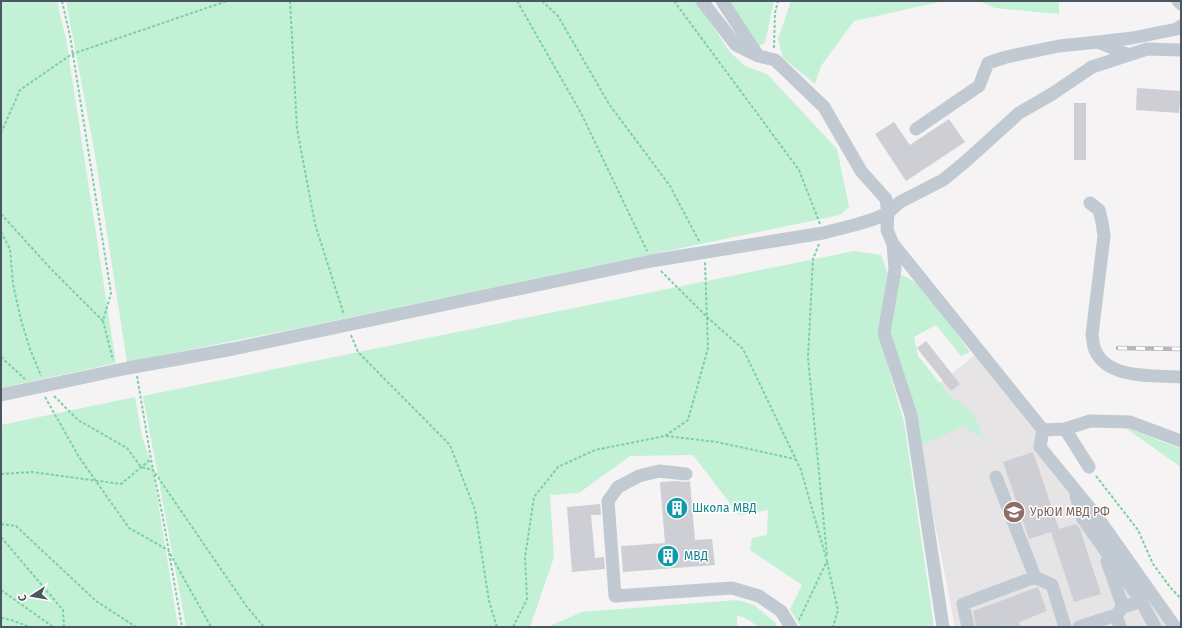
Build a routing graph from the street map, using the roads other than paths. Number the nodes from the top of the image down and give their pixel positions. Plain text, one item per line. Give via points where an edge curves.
1 (702, 1) edge
2 (722, 1) edge
3 (1178, 1) edge
4 (1181, 4) edge
5 (1181, 26) edge
6 (1098, 42) junction
7 (1181, 50) edge
8 (1129, 55) junction
9 (758, 56) junction
10 (916, 129) dead end
11 (1090, 203) dead end
12 (888, 213) junction
13 (893, 244) junction
14 (1181, 377) edge
15 (1, 395) edge
16 (1065, 429) junction
17 (1043, 430) junction
18 (1181, 441) edge
19 (1089, 467) road end
20 (686, 474) dead end
21 (996, 477) dead end
22 (1073, 488) junction
23 (1102, 546) junction
24 (1035, 577) junction
25 (1141, 601) junction
26 (1120, 616) edge
27 (795, 625) edge
28 (943, 627) edge
29 (968, 627) edge
30 (1065, 627) edge
31 (1079, 627) edge
32 (1155, 627) edge
33 (1175, 627) edge

1 - 9 street via 736,45
2 - 9 street
3 - 4 street
5 - 6 street via 1132,38
6 - 8 street
6 - 10 street via 1059,46 988,63 979,86
7 - 8 street via 1147,49
8 - 12 street via 1092,67 1019,113 943,180 900,202
9 - 12 street via 775,60 824,106 861,170 886,199
11 - 14 street via 1099,210 1104,236 1092,335 1095,350 1104,363 1119,372
12 - 13 street via 887,230
12 - 15 street via 823,233 651,261
13 - 17 street
13 - 28 street via 895,269 884,333 911,415
16 - 17 street
16 - 18 street via 1090,421 1130,422
16 - 19 street
17 - 22 street via 1040,447
20 - 27 street via 658,471 639,476 618,487 608,501 615,596 732,588 760,596
21 - 24 street
22 - 23 street via 1084,519
22 - 33 street via 1098,518
23 - 25 street
23 - 26 street
24 - 29 street via 963,604
24 - 30 street via 1052,586
25 - 26 street
25 - 32 street
26 - 31 street

